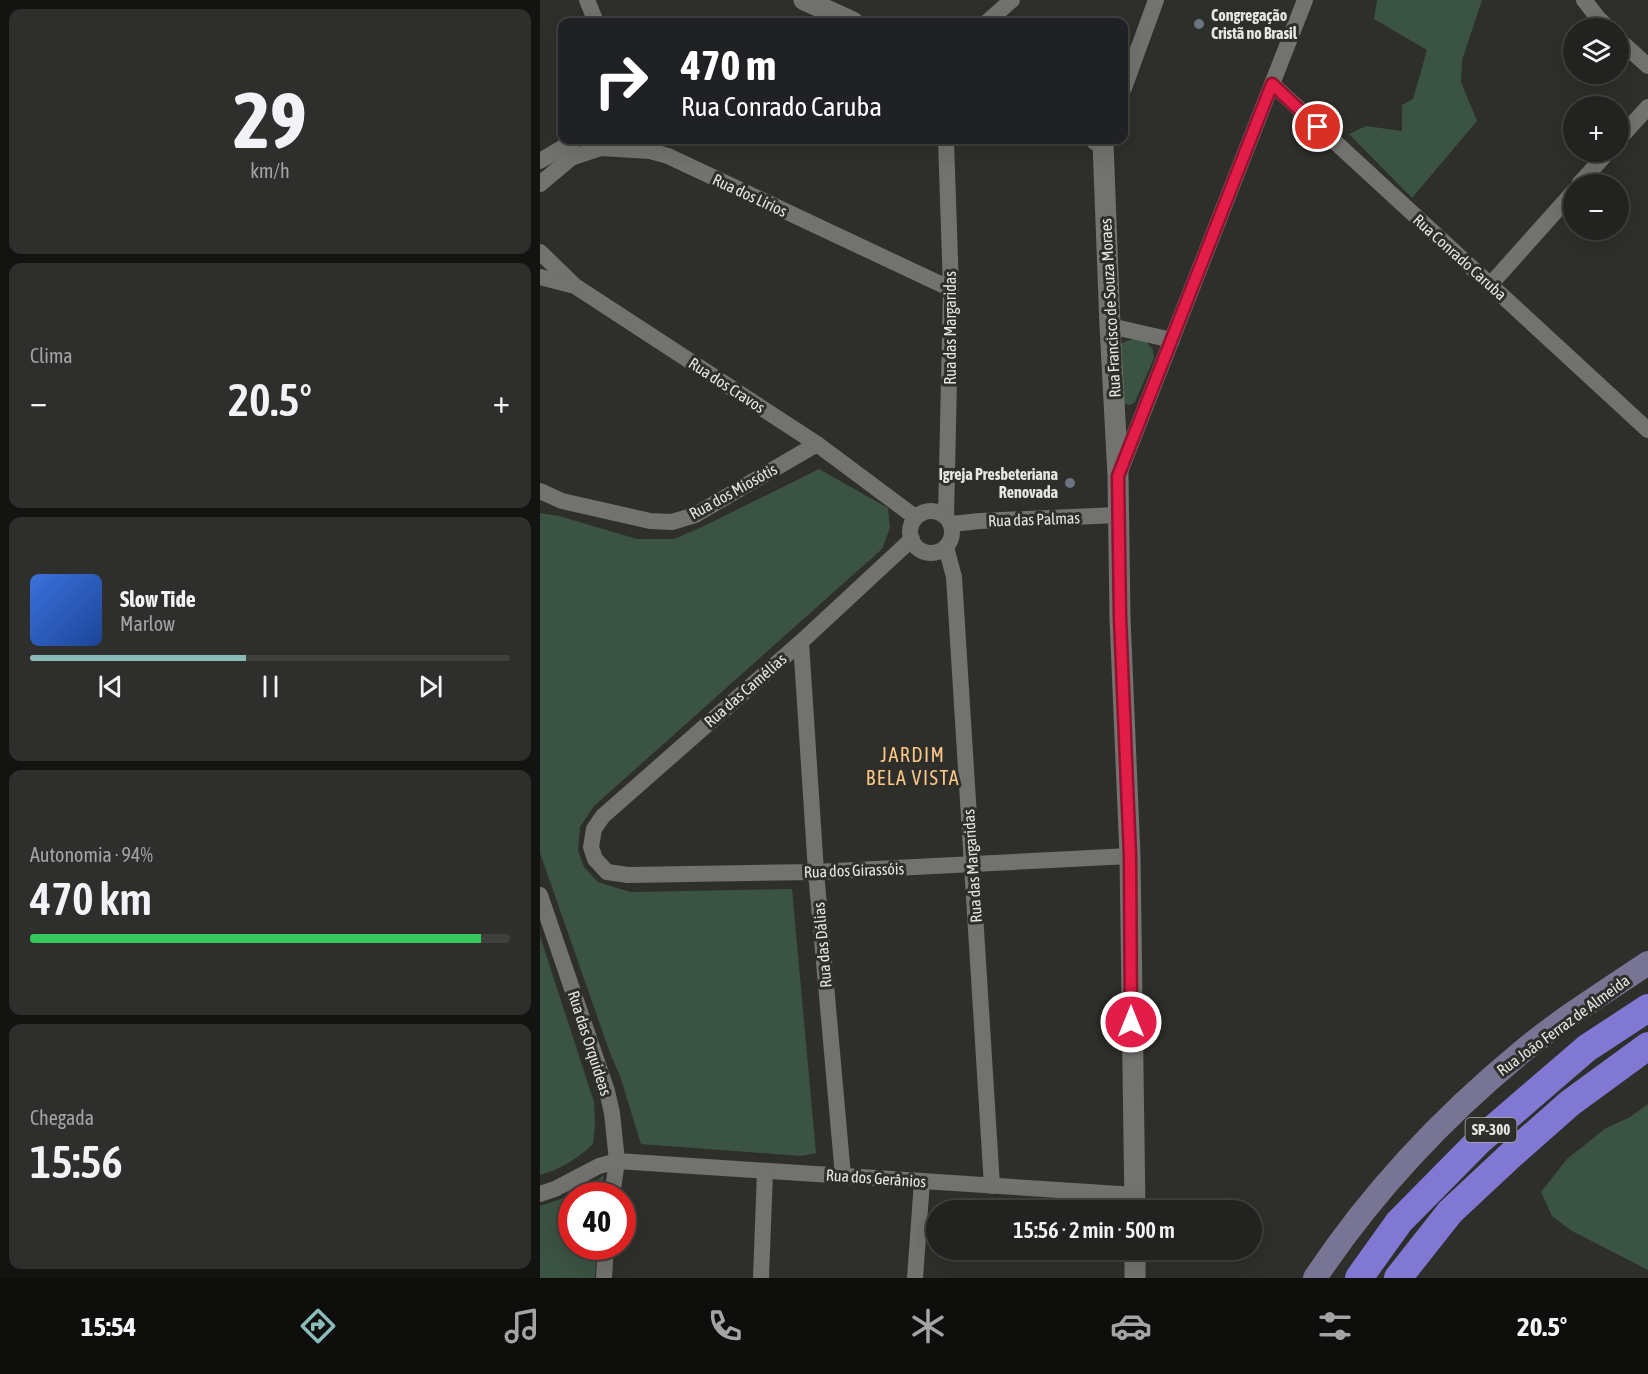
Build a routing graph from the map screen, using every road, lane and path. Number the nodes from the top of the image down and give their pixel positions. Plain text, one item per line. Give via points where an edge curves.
1 (587, 0) edge
2 (598, 0) edge
3 (804, 0) edge
4 (1012, 0) edge
5 (1156, 0) edge
6 (1305, 0) edge
7 (1584, 0) edge
8 (594, 18) edge
9 (605, 18) edge
10 (844, 18) edge
11 (992, 18) edge
12 (1598, 18) edge
13 (1629, 49) edge
14 (1648, 66) edge
15 (1128, 77) edge
16 (1272, 84) junction
17 (1648, 107) edge
18 (1629, 128) edge
19 (568, 144) edge
20 (642, 144) edge
21 (653, 144) edge
22 (945, 144) edge
23 (1101, 144) edge
24 (540, 161) edge
25 (1599, 162) edge
26 (1588, 174) edge
27 (543, 181) edge
28 (1563, 203) edge
29 (540, 252) edge
30 (540, 277) edge
31 (1490, 285) junction
32 (575, 286) junction
33 (951, 289) junction
34 (1110, 326) junction
35 (1172, 340) junction
36 (1648, 430) edge
37 (817, 444) junction
38 (1118, 476) junction
39 (540, 491) edge
40 (1118, 515) junction
41 (915, 518) junction
42 (948, 521) junction
43 (912, 539) junction
44 (946, 547) junction
45 (801, 642) junction
46 (591, 847) joint
47 (1130, 856) junction
48 (972, 864) junction
49 (816, 872) junction
50 (540, 895) edge
51 (1648, 963) edge
52 (1648, 1008) edge
53 (1648, 1046) edge
54 (617, 1161) junction
55 (765, 1170) junction
56 (843, 1176) junction
57 (922, 1181) junction
58 (614, 1182) edge
59 (992, 1186) junction
60 (540, 1194) edge
61 (1110, 1200) edge
62 (1135, 1200) edge
63 (605, 1260) edge
64 (1135, 1260) edge
65 (604, 1278) edge
66 (761, 1278) edge
67 (915, 1278) edge
68 (1136, 1278) edge
69 (1315, 1278) edge
70 (1359, 1278) edge
71 (1398, 1278) edge

1 - 8 street
2 - 9 street
3 - 10 street
4 - 11 street
5 - 15 street
6 - 16 street
7 - 12 street
13 - 14 street
16 - 31 street, Rua Conrado Caruba
16 - 35 street
17 - 18 street
19 - 24 street
20 - 27 street, Rua dos Lírios via 600,148 571,158
21 - 33 street, Rua dos Lírios via 668,156
22 - 33 street, Rua das Margaridas
23 - 34 street, Rua Francisco de Souza Moraes
25 - 26 street
28 - 31 street
29 - 32 street, Rua dos Cravos
30 - 32 street
31 - 36 street, Rua Conrado Caruba
32 - 37 street, Rua dos Cravos
33 - 42 street, Rua das Margaridas
34 - 35 street
34 - 38 street, Rua Francisco de Souza Moraes
35 - 38 street
37 - 39 street, Rua dos Miosótis via 695,515 672,522 650,521 562,501
37 - 41 street, Rua dos Cravos
38 - 40 street, Rua Francisco de Souza Moraes
40 - 42 street, Rua das Palmas
40 - 47 street, Rua Francisco de Souza Moraes
41 - 42 street via 935,511
41 - 43 street via 910,529
42 - 44 street via 951,536
43 - 44 street via 927,552
43 - 45 street, Rua das Camélias
44 - 48 street, Rua das Margaridas via 954,578
45 - 46 street, Rua das Camélias via 603,816 594,829
45 - 49 street, Rua das Dálias
46 - 49 street, Rua dos Girassóis via 595,859 607,872 628,875
47 - 48 street, Rua dos Girassóis
47 - 62 street, Rua Francisco de Souza Moraes
48 - 49 street, Rua dos Girassóis
48 - 59 street, Rua das Margaridas
49 - 56 street, Rua das Dálias
50 - 54 street, Rua das Orquideas via 608,1091
51 - 69 main road, Rua João Ferraz de Almeida via 1526,1048 1476,1091 1366,1208
52 - 70 highway, SP-300 via 1587,1048 1479,1141 1399,1222
53 - 71 highway, SP-300 via 1570,1103 1511,1155 1450,1212
54 - 55 street, Rua dos Gerânios
54 - 58 street, Rua das Orquideas
54 - 60 street
55 - 56 street, Rua dos Gerânios
55 - 66 street
56 - 57 street, Rua dos Gerânios
57 - 59 street, Rua dos Gerânios
57 - 67 street
59 - 61 street, Rua dos Gerânios
63 - 65 street
64 - 68 street

